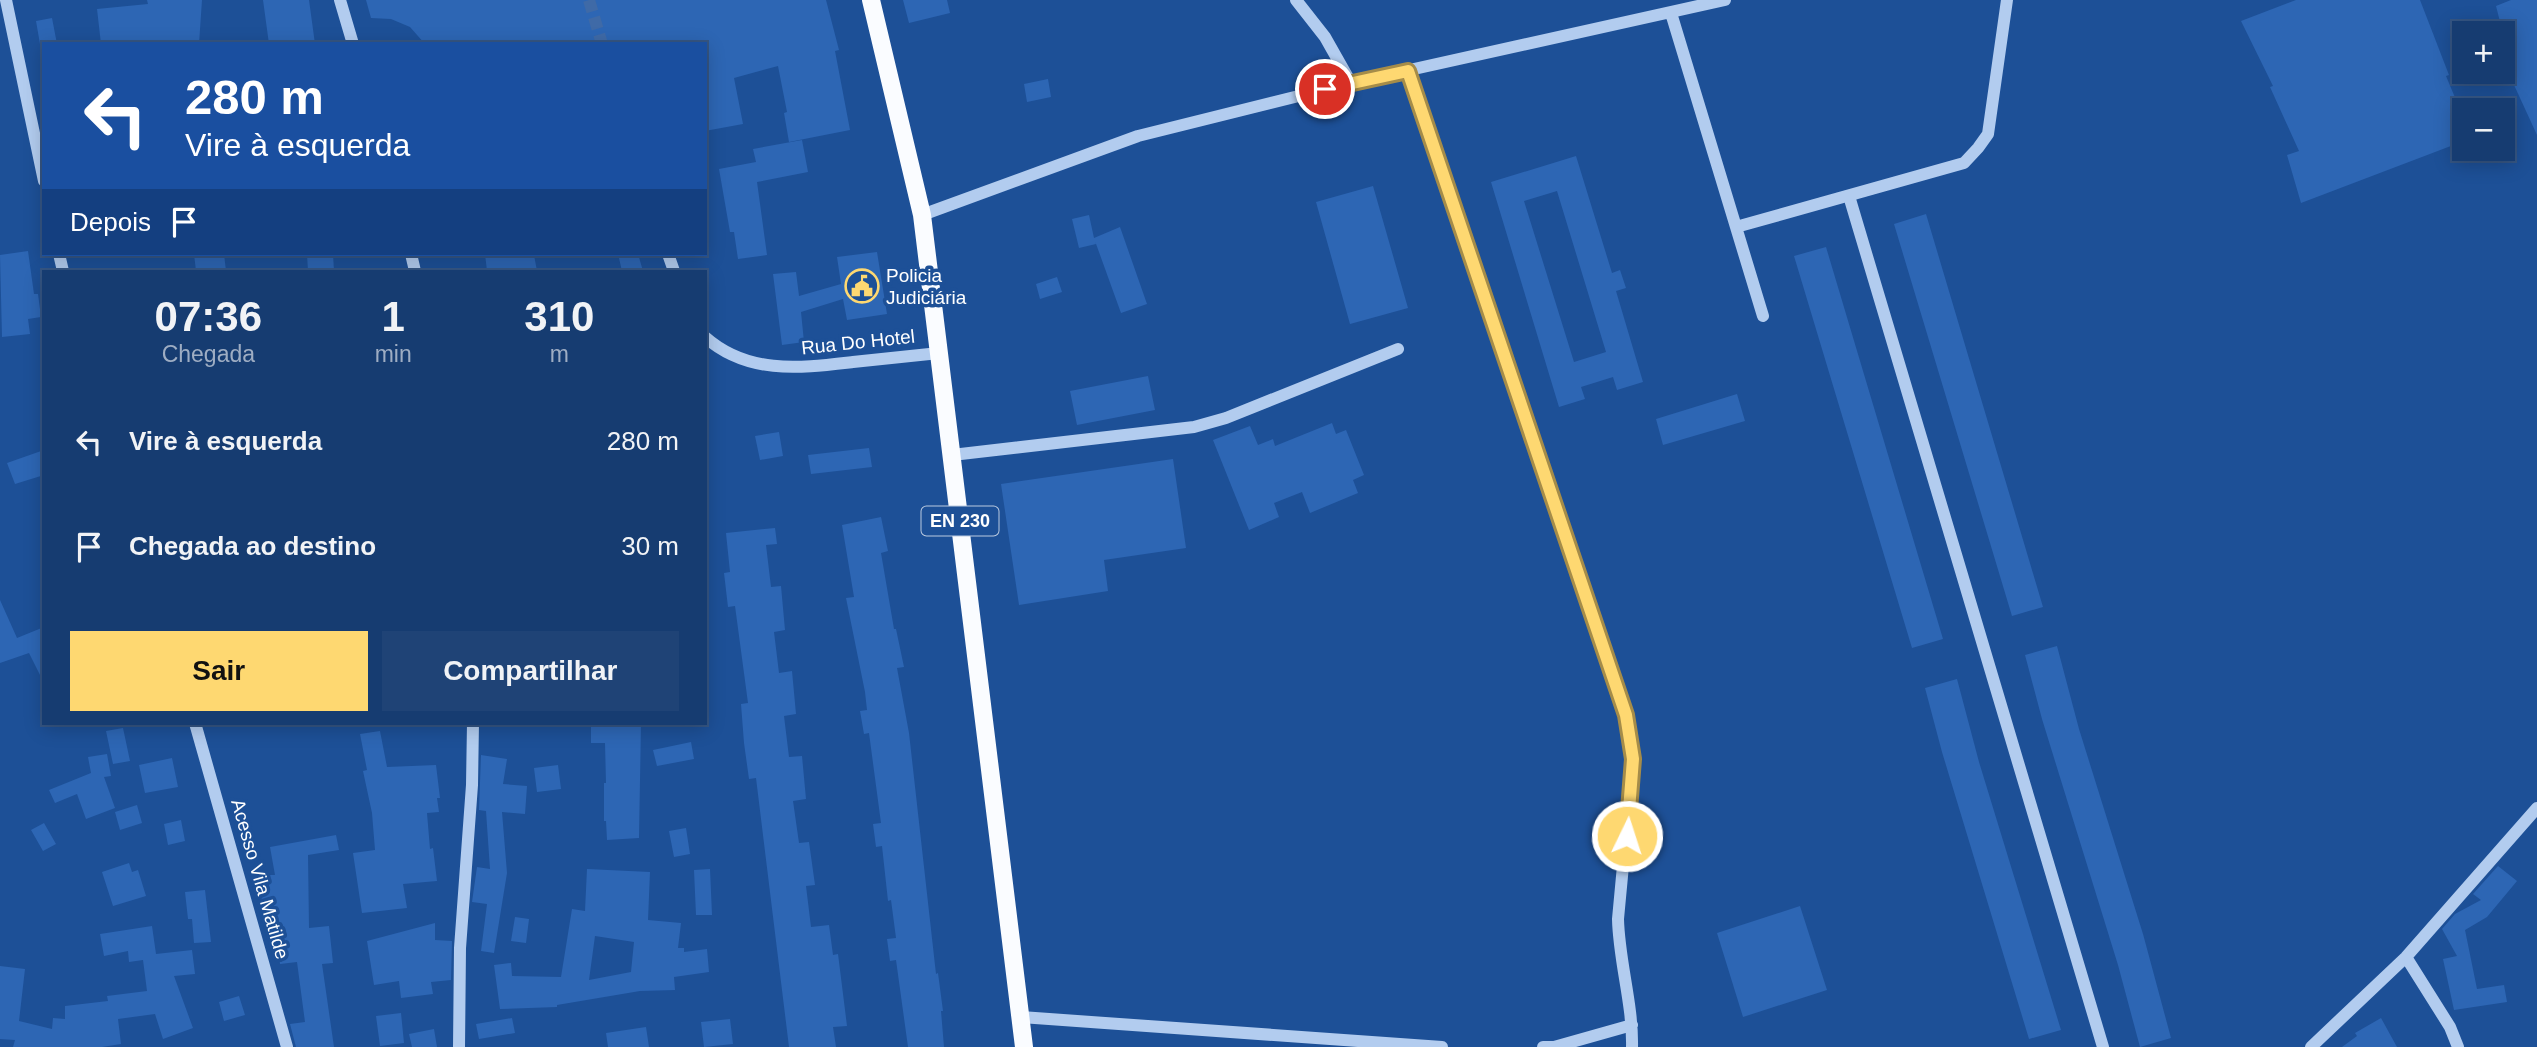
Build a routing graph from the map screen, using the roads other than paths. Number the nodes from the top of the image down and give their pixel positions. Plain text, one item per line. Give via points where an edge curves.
1 (6, 0) edge
2 (340, 0) edge
3 (871, 0) edge
4 (1296, 0) edge
5 (1725, 0) edge
6 (2007, 0) edge
7 (1671, 13) junction
8 (352, 42) edge
9 (1408, 71) junction
10 (1351, 83) junction
11 (42, 171) edge
12 (1849, 196) junction
13 (922, 215) junction
14 (1736, 227) junction
15 (1763, 316) dead end
16 (707, 339) edge
17 (1398, 349) dead end
18 (939, 353) junction
19 (952, 455) junction
20 (196, 725) edge
21 (473, 725) edge
22 (2537, 808) edge
23 (2406, 957) junction
24 (1021, 1017) junction
25 (1632, 1025) junction
26 (287, 1047) edge
27 (459, 1047) edge
28 (1024, 1047) edge
29 (1442, 1047) edge
30 (1543, 1047) edge
31 (1632, 1047) edge
32 (2103, 1047) edge
33 (2311, 1047) edge
34 (2458, 1047) edge

1 - 11 street
2 - 8 street
3 - 13 main road, EN 230
4 - 10 street via 1325,37
5 - 7 street
6 - 12 street via 1988,134 1978,148 1964,163
7 - 9 street
7 - 14 street
9 - 10 street
9 - 25 street via 1626,715 1633,759 1618,919
10 - 13 street via 1138,136
12 - 14 street
12 - 32 street
13 - 18 main road, EN 230
14 - 15 street
16 - 18 street, Rua Do Hotel via 719,349 756,363 794,368
17 - 19 street via 1226,418 1194,426
18 - 19 main road, EN 230
19 - 24 main road, EN 230
20 - 26 street, Acesso Vila Matilde
21 - 27 street
22 - 23 street
23 - 33 street
23 - 34 street
24 - 28 main road, EN 230
24 - 29 street
25 - 30 street
25 - 31 street

